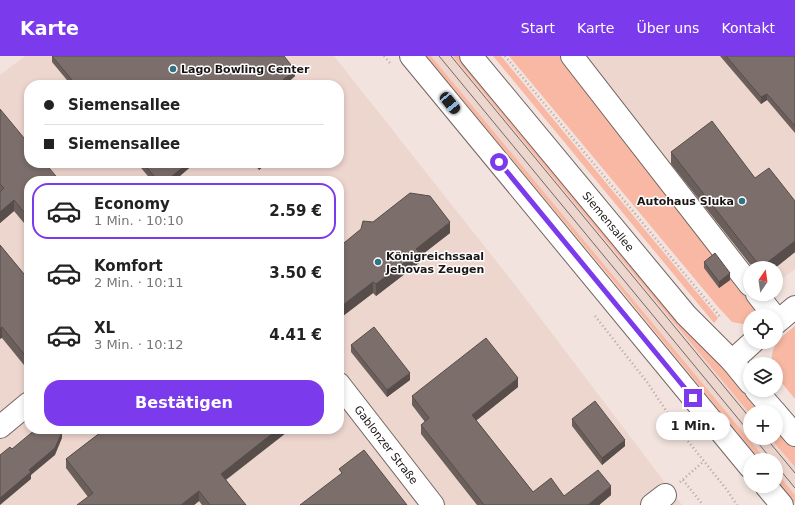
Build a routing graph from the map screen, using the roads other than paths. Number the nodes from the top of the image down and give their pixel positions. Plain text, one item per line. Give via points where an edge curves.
1 (411, 56) edge
2 (471, 56) edge
3 (572, 56) edge
4 (743, 276) edge
5 (795, 307) edge
6 (783, 315) edge
7 (745, 349) edge
8 (732, 361) junction
9 (743, 374) edge
10 (344, 390) edge
11 (762, 397) edge
12 (770, 405) edge
13 (24, 407) edge
14 (783, 420) edge
15 (0, 427) edge
16 (795, 435) edge
17 (743, 459) edge
18 (767, 493) edge
19 (772, 493) edge
20 (433, 505) edge
21 (769, 505) edge
22 (782, 505) edge

1 - 17 main road
2 - 8 main road, Siemensallee via 686,315
3 - 4 main road
5 - 6 main road
7 - 8 main road
8 - 9 main road, Siemensallee
10 - 20 main road, Gablonzer Straße
11 - 12 main road
13 - 15 main road
14 - 16 main road
18 - 21 main road
19 - 22 main road

